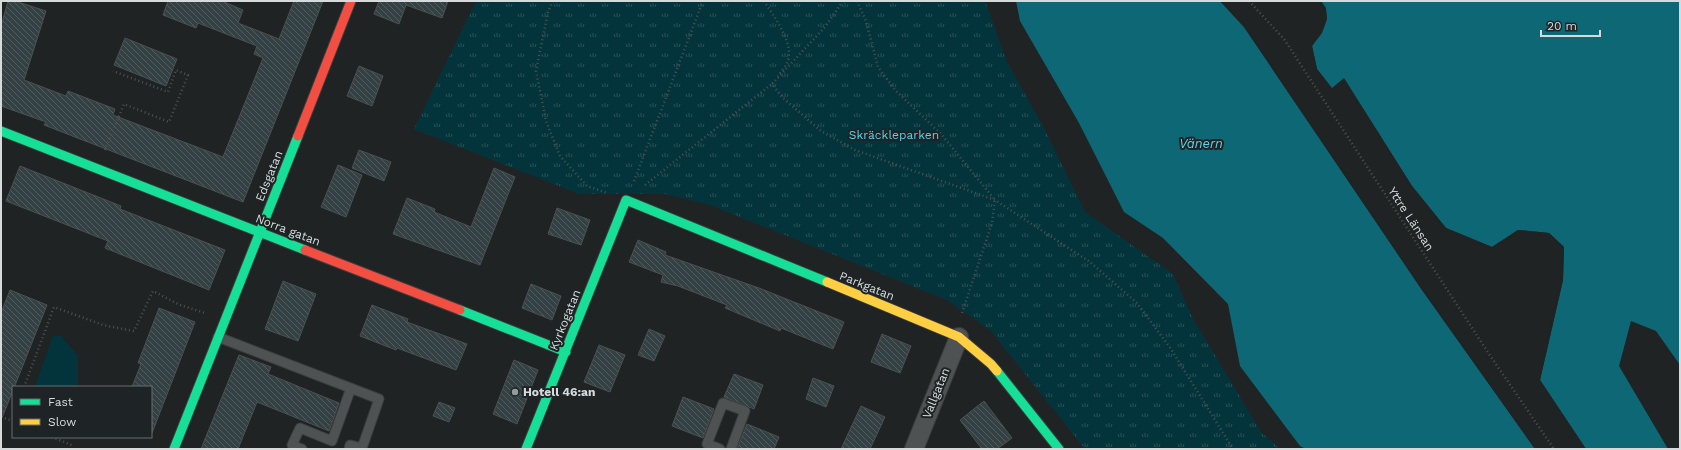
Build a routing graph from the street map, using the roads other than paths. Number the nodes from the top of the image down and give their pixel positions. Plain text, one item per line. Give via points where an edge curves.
1 (351, 1) edge
2 (1, 131) edge
3 (626, 200) joint
4 (260, 232) junction
5 (218, 337) junction
6 (959, 337) junction
7 (566, 352) junction
8 (351, 388) junction
9 (174, 449) edge
10 (302, 449) edge
11 (348, 449) edge
12 (526, 449) edge
13 (719, 449) edge
14 (731, 449) edge
15 (914, 449) edge
16 (1059, 449) edge

1 - 4 street, Edsgatan
2 - 4 street, Norra gatan
3 - 6 street, Parkgatan via 702,229
3 - 7 street, Kyrkogatan
4 - 5 street, Edsgatan
4 - 7 street, Norra gatan
5 - 8 lane
5 - 9 street, Edsgatan
6 - 15 street, Vallgatan
6 - 16 street, Parkgatan via 991,364
7 - 12 street, Kyrkogatan
8 - 10 lane via 332,441 300,428 292,445
8 - 11 lane via 379,399 362,448 350,445
13 - 14 lane via 707,444 723,403 745,411

